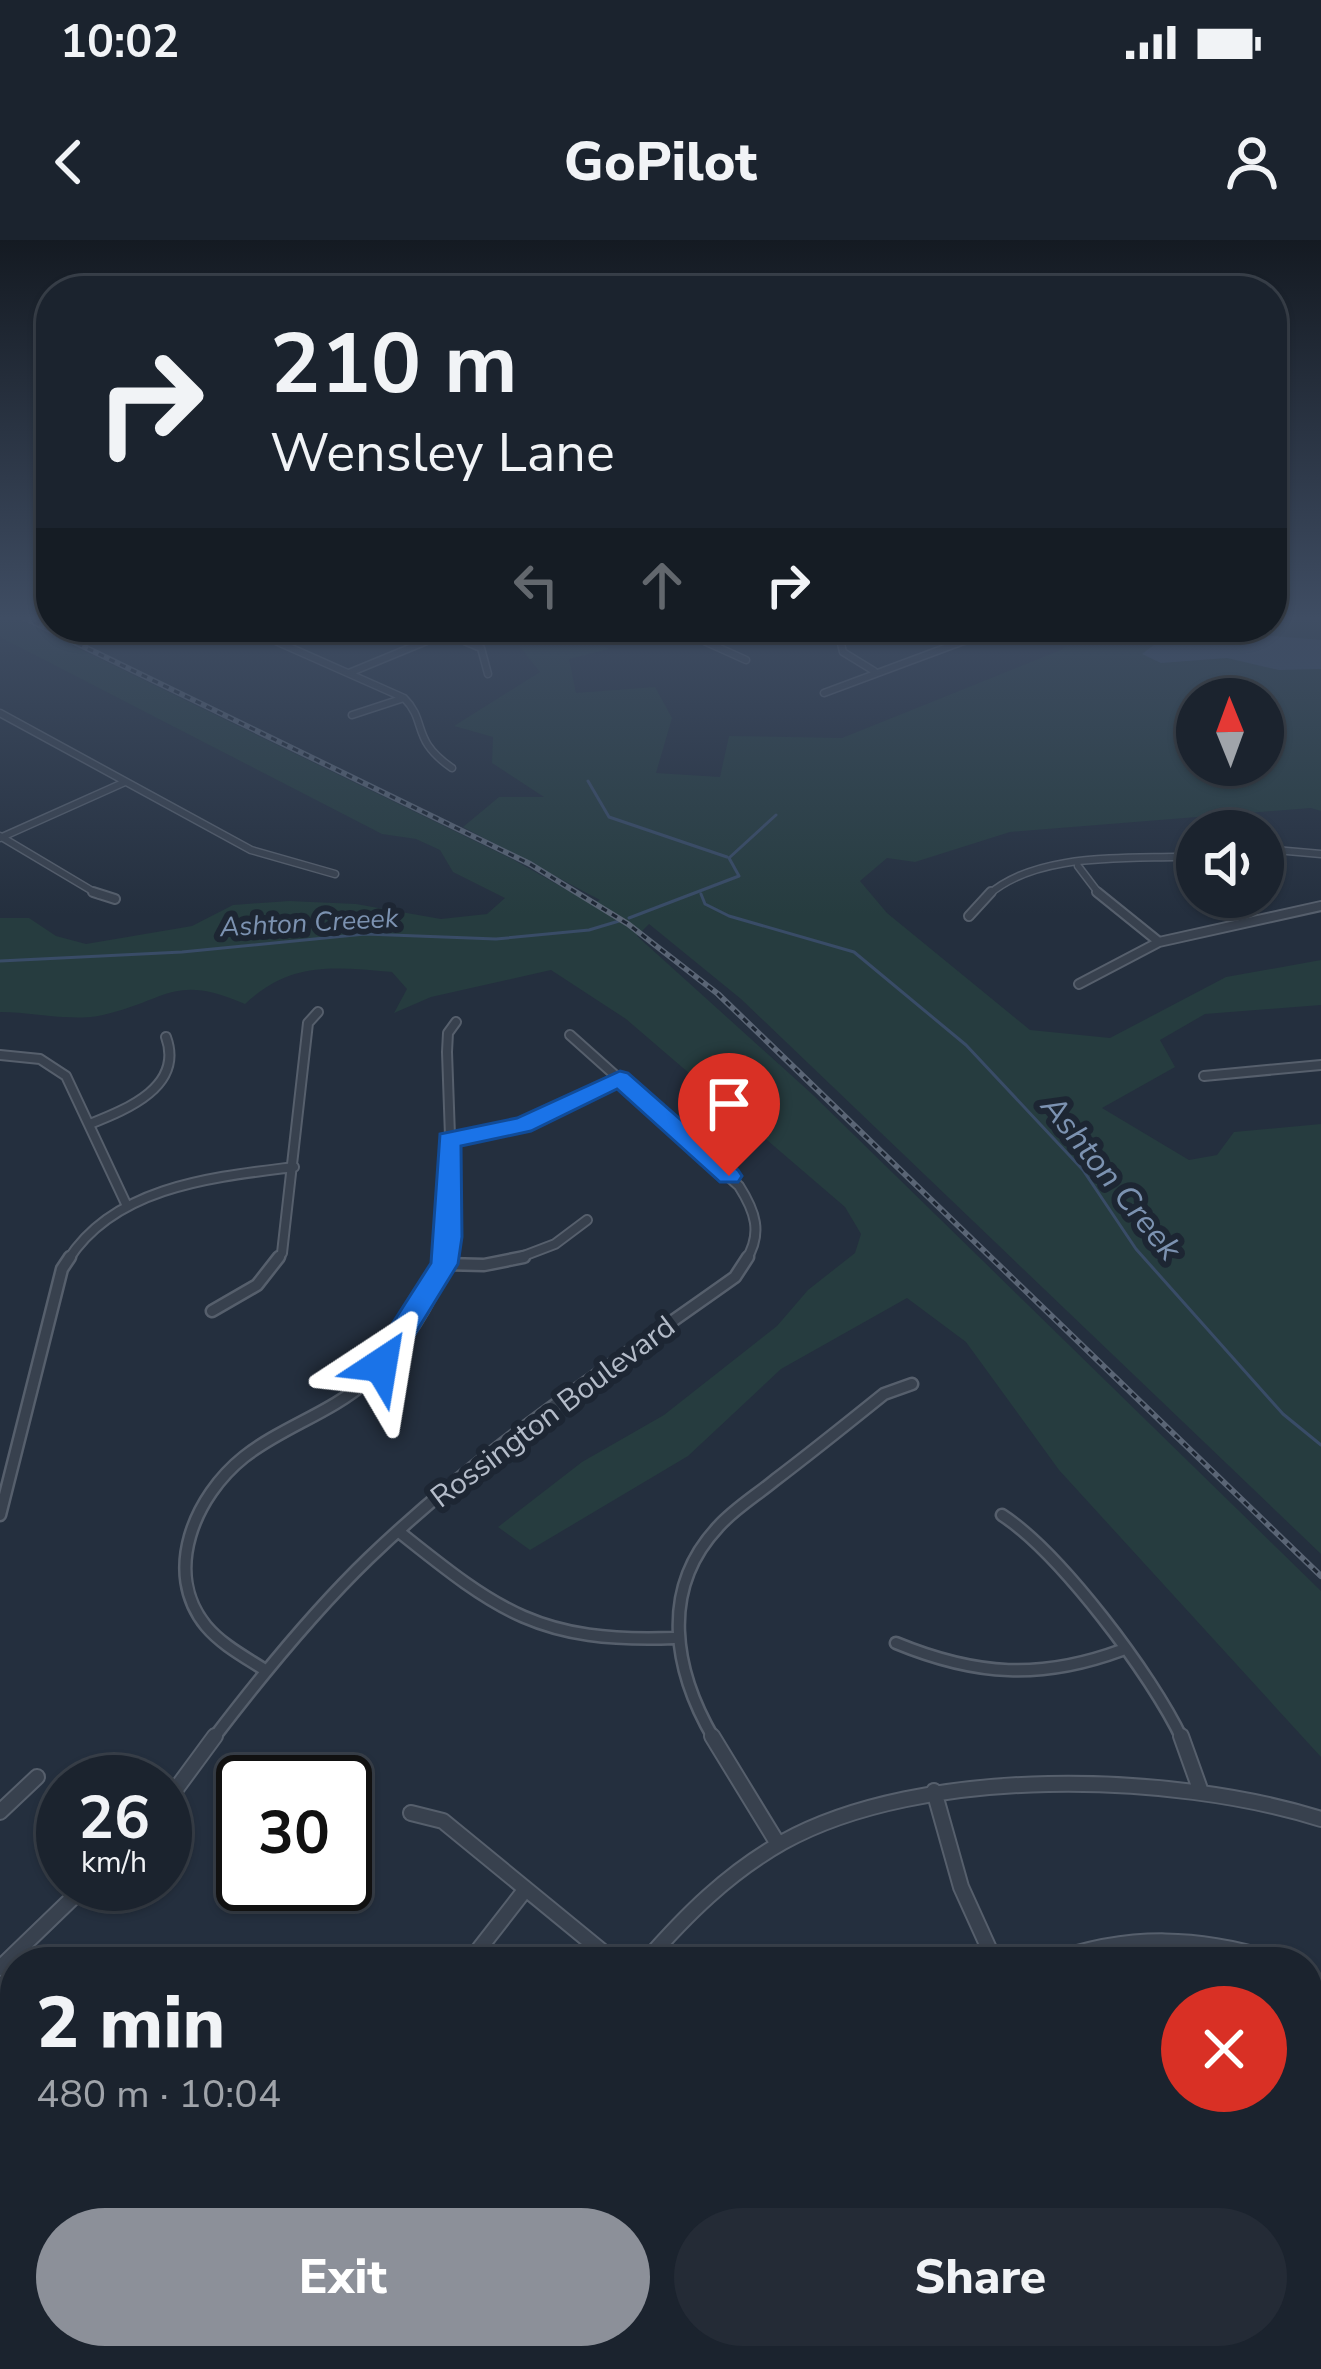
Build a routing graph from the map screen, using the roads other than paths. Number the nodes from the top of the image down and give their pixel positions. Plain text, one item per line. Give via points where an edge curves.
1 (6, 716) edge
2 (416, 716) edge
3 (452, 768) dead end
4 (125, 782) junction
5 (1, 837) edge
6 (1284, 851) edge
7 (1321, 854) edge
8 (1176, 858) edge
9 (1078, 866) junction
10 (335, 874) dead end
11 (116, 899) dead end
12 (1321, 906) edge
13 (969, 916) dead end
14 (1159, 942) junction
15 (1079, 984) dead end
16 (318, 1012) dead end
17 (457, 1022) dead end
18 (570, 1035) dead end
19 (166, 1037) dead end
20 (0, 1055) edge
21 (1321, 1065) edge
22 (1204, 1076) dead end
23 (620, 1079) junction
24 (90, 1124) junction
25 (448, 1140) junction
26 (294, 1167) junction
27 (127, 1206) junction
28 (587, 1220) dead end
29 (444, 1264) junction
30 (212, 1311) dead end
31 (911, 1384) dead end
32 (4, 1482) edge
33 (0, 1514) edge
34 (1003, 1515) dead end
35 (398, 1531) junction
36 (674, 1639) junction
37 (896, 1643) dead end
38 (1122, 1649) junction
39 (265, 1670) junction
40 (192, 1768) edge
41 (36, 1779) edge
42 (1200, 1789) junction
43 (934, 1791) junction
44 (0, 1812) edge
45 (411, 1813) dead end
46 (1321, 1819) edge
47 (778, 1844) junction
48 (524, 1890) junction
49 (59, 1911) edge
50 (22, 1947) edge
51 (480, 1947) edge
52 (596, 1947) edge
53 (659, 1947) edge
54 (988, 1947) edge
55 (1095, 1947) edge
56 (1227, 1947) edge

1 - 4 street
2 - 3 street via 423,748
4 - 5 street
4 - 10 street via 251,850
5 - 11 street
6 - 7 street
8 - 9 street
9 - 13 street via 1011,879
9 - 14 street via 1102,900
12 - 14 street
14 - 15 street
16 - 26 street via 308,1024
17 - 25 street via 448,1033
18 - 23 street, Rossington Boulevard
19 - 24 street via 170,1060 155,1087
20 - 24 street via 59,1069
21 - 22 street
23 - 25 street via 523,1125
23 - 35 street, Rossington Boulevard via 739,1186 756,1218 752,1251 725,1285 517,1433
24 - 27 street
25 - 29 street
26 - 27 street
26 - 30 street via 277,1263
27 - 32 street via 89,1231 62,1269
28 - 29 street via 525,1258
29 - 39 street via 369,1378 241,1459 197,1516 185,1562 192,1603 216,1637
31 - 36 street via 884,1394 701,1543 681,1581
32 - 33 street
34 - 38 street via 1030,1533
35 - 36 street via 541,1630 614,1642
35 - 39 street, Rossington Boulevard
36 - 47 street via 693,1699
37 - 38 street via 964,1669 1020,1676 1077,1668
38 - 42 street via 1172,1712
39 - 40 street, Rossington Boulevard
41 - 44 street
42 - 43 street
42 - 46 street
43 - 47 street via 848,1813
43 - 54 street via 961,1887
45 - 48 street via 443,1821
47 - 53 street via 705,1896
48 - 51 street
48 - 52 street
49 - 50 street
55 - 56 street via 1146,1940

